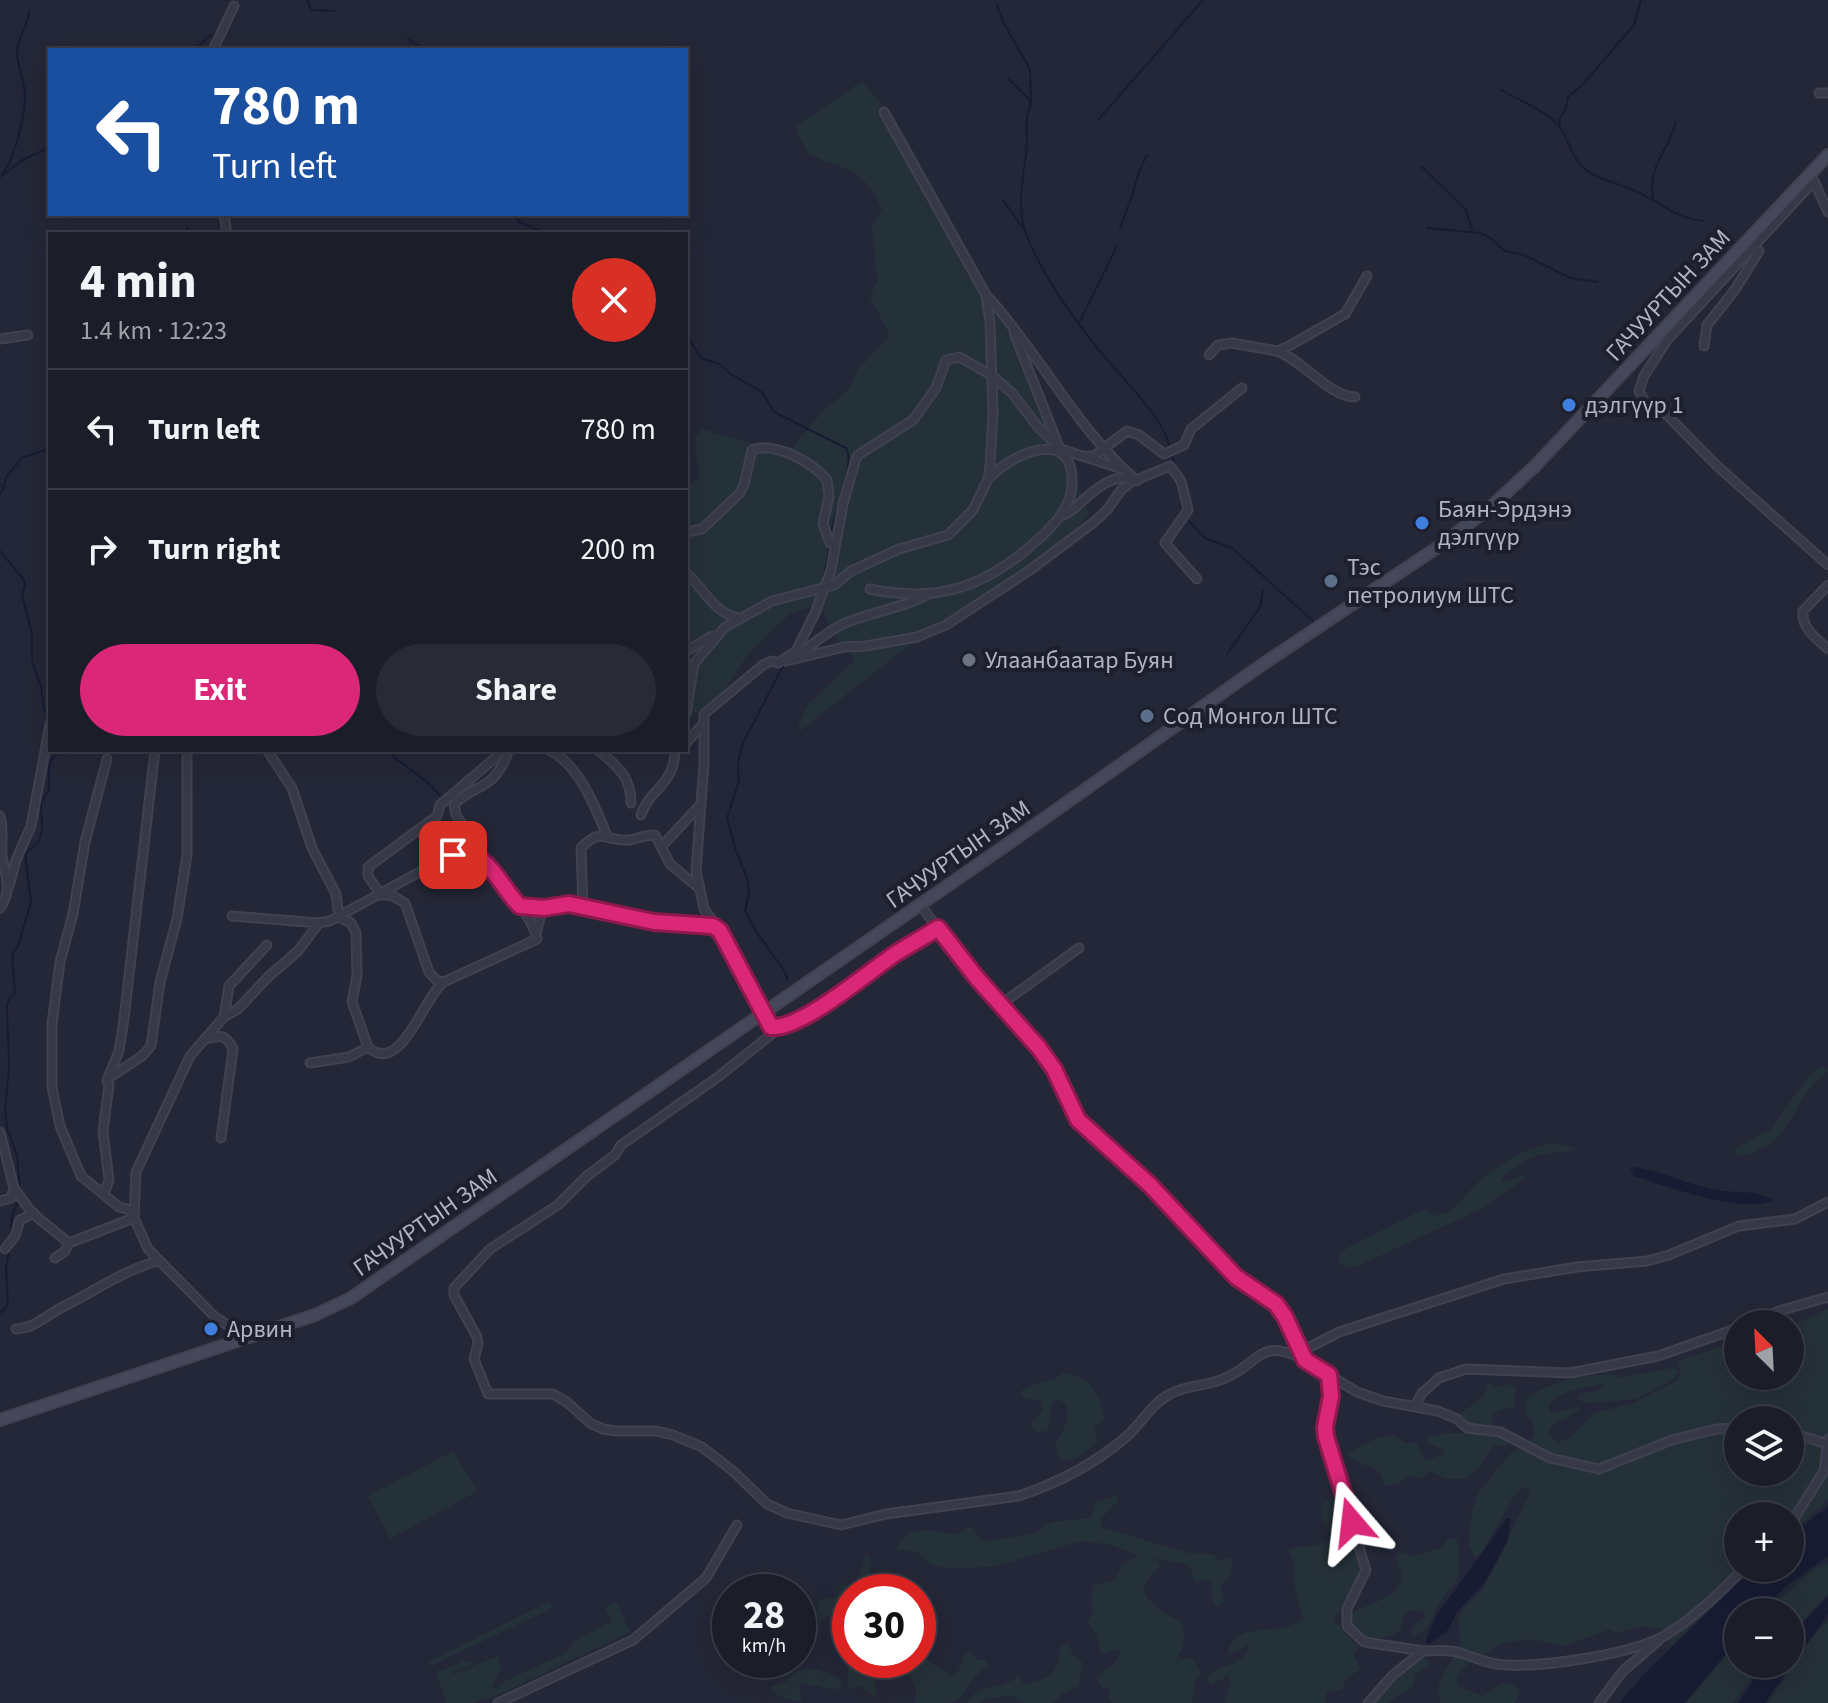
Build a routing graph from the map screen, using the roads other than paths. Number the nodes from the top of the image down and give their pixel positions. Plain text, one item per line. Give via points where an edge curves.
1 (234, 6) dead end
2 (214, 48) edge
3 (884, 112) dead end
4 (1828, 155) edge
5 (1828, 212) edge
6 (1759, 251) dead end
7 (1367, 276) dead end
8 (986, 295) junction
9 (1012, 325) junction
10 (28, 335) dead end
11 (0, 339) edge
12 (1704, 346) dead end
13 (1277, 351) junction
14 (1209, 355) dead end
15 (991, 375) junction
16 (1242, 388) dead end
17 (1355, 397) dead end
18 (1104, 448) junction
19 (1061, 449) junction
20 (1073, 455) junction
21 (1125, 470) junction
22 (988, 479) junction
23 (1137, 481) junction
24 (1061, 516) junction
25 (688, 532) edge
26 (830, 543) dead end
27 (1828, 565) edge
28 (688, 575) edge
29 (1197, 579) dead end
30 (1828, 585) edge
31 (870, 589) dead end
32 (823, 590) junction
33 (929, 594) junction
34 (739, 618) junction
35 (725, 627) junction
36 (1828, 649) edge
37 (688, 650) edge
38 (781, 662) junction
39 (688, 696) edge
40 (704, 723) junction
41 (48, 735) edge
42 (688, 741) edge
43 (155, 752) edge
44 (187, 752) edge
45 (268, 752) edge
46 (500, 752) edge
47 (508, 752) edge
48 (553, 752) edge
49 (600, 752) edge
50 (677, 752) edge
51 (107, 759) dead end
52 (631, 803) dead end
53 (701, 804) junction
54 (641, 815) dead end
55 (0, 816) edge
56 (607, 836) junction
57 (476, 844) junction
58 (662, 846) junction
59 (1, 852) edge
60 (449, 856) junction
61 (490, 869) junction
62 (9, 886) junction
63 (700, 889) junction
64 (381, 895) junction
65 (920, 905) junction
66 (520, 906) junction
67 (550, 906) junction
68 (0, 908) edge
69 (583, 908) junction
70 (232, 916) dead end
71 (339, 917) junction
72 (319, 923) junction
73 (938, 928) junction
74 (720, 931) junction
75 (536, 933) junction
76 (267, 945) dead end
77 (1079, 948) dead end
78 (444, 982) junction
79 (1000, 1005) junction
80 (763, 1012) junction
81 (224, 1017) junction
82 (771, 1027) junction
83 (204, 1040) junction
84 (368, 1047) junction
85 (310, 1063) dead end
86 (107, 1080) junction
87 (0, 1132) edge
88 (221, 1138) dead end
89 (2, 1149) edge
90 (14, 1188) junction
91 (104, 1194) junction
92 (0, 1201) edge
93 (1828, 1202) edge
94 (134, 1211) junction
95 (34, 1213) junction
96 (69, 1243) junction
97 (5, 1249) dead end
98 (55, 1258) dead end
99 (158, 1261) junction
100 (1828, 1297) edge
101 (1782, 1310) edge
102 (16, 1329) dead end
103 (1724, 1333) edge
104 (238, 1341) junction
105 (1299, 1349) junction
106 (1305, 1360) junction
107 (1329, 1375) junction
108 (1415, 1406) junction
109 (0, 1420) edge
110 (1724, 1429) edge
111 (1804, 1436) edge
112 (1828, 1442) edge
113 (1828, 1477) edge
114 (1819, 1481) junction
115 (1804, 1504) edge
116 (737, 1525) dead end
117 (1727, 1582) edge
118 (1665, 1635) junction
119 (1423, 1651) junction
120 (498, 1703) edge
121 (1368, 1703) edge
122 (1599, 1703) edge

1 - 2 street
3 - 8 street
4 - 65 main road, ГАЧУУРТЫН ЗАМ via 1492,506
5 - 27 street via 1814,181 1667,340 1639,391 1645,402 1667,415
6 - 12 street via 1707,325
7 - 13 street via 1345,314
8 - 9 street
8 - 15 street
9 - 18 street
9 - 19 street
10 - 11 street
13 - 14 street via 1232,343 1218,345
13 - 17 street via 1293,356 1338,392
15 - 19 street
15 - 22 street
15 - 32 street via 959,357 949,358 913,420 858,455
16 - 18 street via 1191,429 1184,445 1164,454 1127,431
18 - 20 street via 1094,456
18 - 21 street
19 - 20 street
20 - 21 street
21 - 23 street
22 - 24 street via 1024,453 1058,452 1069,464 1072,485
22 - 32 street via 973,510 948,535 899,549
23 - 24 street via 1131,477 1107,482
23 - 29 street via 1170,466 1181,481 1188,510 1165,543
23 - 38 street via 1063,545 946,625 917,637
24 - 33 street via 1019,558 984,580
25 - 26 street via 702,529 740,493 752,450 759,447 796,455 827,480 823,524
28 - 34 street via 718,608
30 - 36 street via 1801,616
31 - 33 street
32 - 34 street via 772,601
32 - 38 street via 800,645
33 - 38 street via 841,625
34 - 35 street
35 - 37 street
35 - 39 street via 694,664
38 - 40 street via 772,661 752,673 704,714
40 - 42 street
40 - 53 street
41 - 62 street via 31,826
43 - 86 street via 124,1019
44 - 86 street via 187,855 153,1038 142,1056
45 - 71 street via 292,788 312,848 336,894
46 - 64 street via 440,805 437,816 368,867
47 - 57 street via 487,785 454,804
48 - 56 street via 581,783
49 - 52 street via 623,771
50 - 54 street via 668,779
51 - 91 street via 60,962 51,1064 56,1110 76,1167 86,1183
53 - 58 street
53 - 63 street via 696,871
55 - 59 street
56 - 58 street via 624,840 655,835
56 - 69 street via 591,837 581,848
57 - 60 street
57 - 61 street
58 - 63 street via 670,864
59 - 62 street
60 - 61 street via 469,854
60 - 64 street
61 - 66 street
62 - 68 street
63 - 74 street via 704,909
64 - 71 street
64 - 78 street via 405,903 429,972
65 - 73 street
65 - 80 main road, ГАЧУУРТЫН ЗАМ
66 - 67 street
66 - 75 street
67 - 69 street
67 - 75 street
69 - 74 street via 654,922 706,924
70 - 72 street
71 - 72 street
71 - 84 street via 356,933 352,1002
72 - 81 street via 298,951
73 - 79 street
73 - 82 street via 805,1016 784,1027
74 - 80 street
75 - 78 street via 537,939 527,945
76 - 81 street via 229,986
77 - 79 street
78 - 84 street via 405,1042 382,1054
79 - 105 street via 1047,1058 1078,1120 1150,1185 1236,1277 1276,1304
80 - 82 street
80 - 104 main road, ГАЧУУРТЫН ЗАМ via 351,1298
81 - 83 street
82 - 106 street via 766,1041 621,1145 558,1205 490,1249 454,1288 477,1337 474,1359 488,1394 553,1394 603,1429 673,1435 702,1447 767,1504 841,1525 1037,1490 1110,1449 1169,1395 1223,1380 1270,1350 1284,1349
83 - 88 street via 220,1035 233,1049
83 - 94 street via 183,1067 136,1172
84 - 85 street via 349,1057
86 - 91 street via 103,1131 109,1180
87 - 89 street
89 - 90 street
90 - 92 street via 11,1198
90 - 95 street
91 - 94 street
93 - 105 street via 1795,1219 1739,1226 1647,1261 1504,1279
94 - 96 street via 131,1219
94 - 99 street via 142,1238
95 - 96 street
95 - 97 street via 20,1220
96 - 98 street
99 - 102 street via 41,1322
99 - 104 street via 229,1326
100 - 101 street
103 - 108 street via 1658,1356 1570,1373 1466,1369 1439,1378
104 - 109 main road, ГАЧУУРТЫН ЗАМ
105 - 106 street
106 - 107 street
107 - 108 street via 1357,1392
107 - 119 street via 1326,1437 1366,1570 1347,1609 1347,1626 1364,1642
108 - 110 street via 1447,1415 1467,1428 1500,1432 1550,1458 1599,1469 1672,1440
111 - 112 street
112 - 114 street
113 - 114 street
114 - 115 street
116 - 120 street via 706,1578 633,1640
117 - 118 street
118 - 119 street via 1596,1655 1509,1665 1451,1651
118 - 122 street via 1623,1671
119 - 121 street

